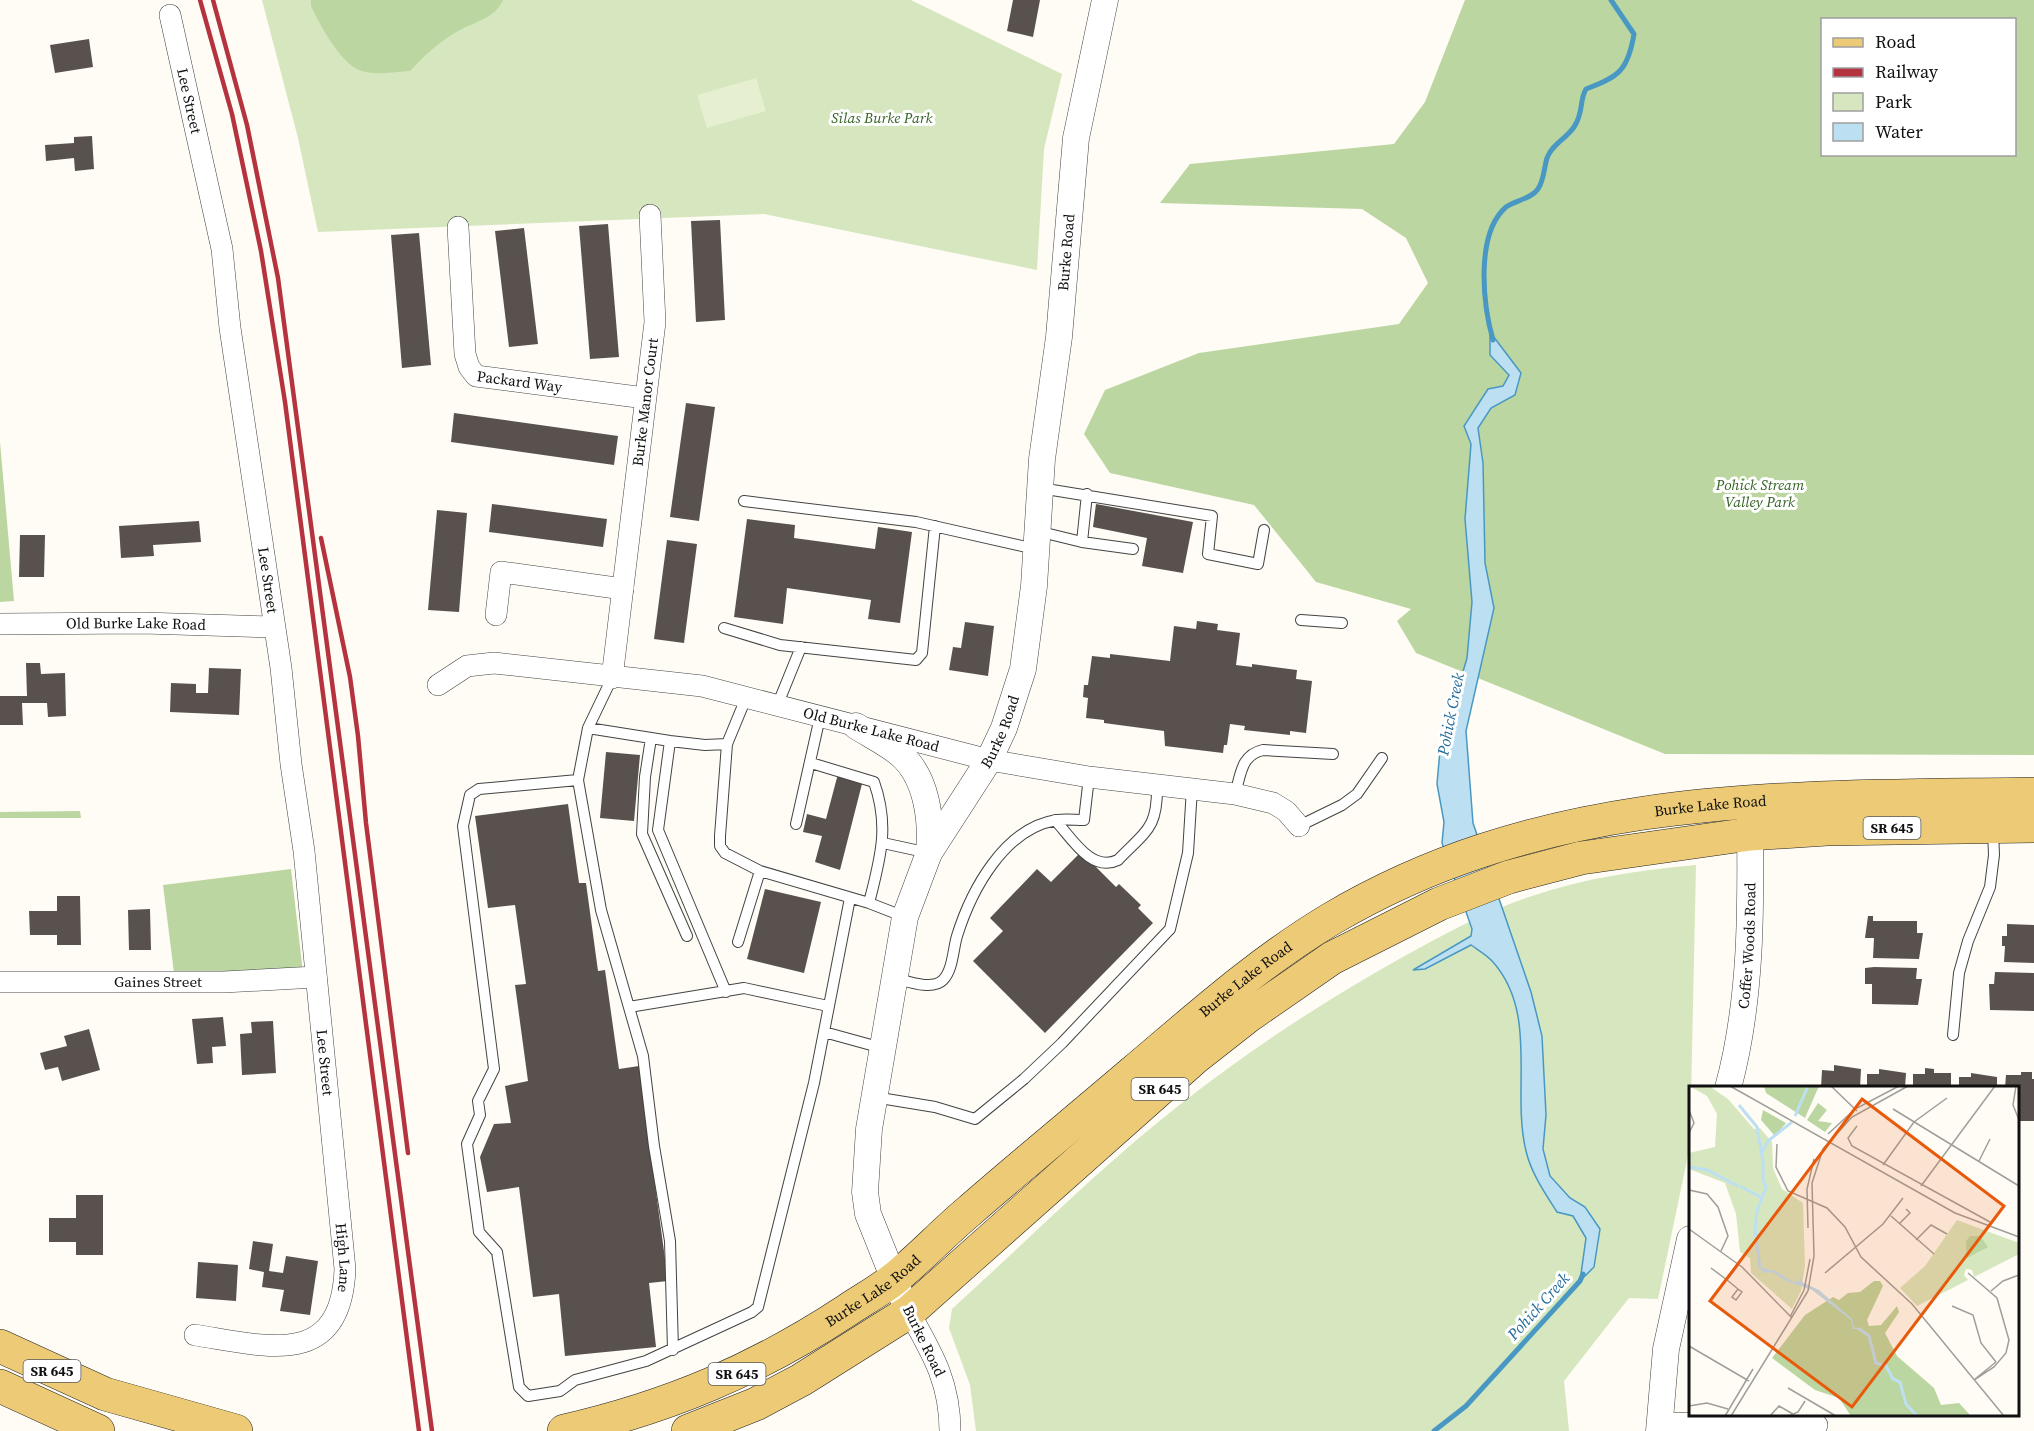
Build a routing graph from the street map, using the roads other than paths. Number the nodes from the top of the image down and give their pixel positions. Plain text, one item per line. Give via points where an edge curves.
1 (1105, 0) edge
2 (170, 15) dead end
3 (650, 215) dead end
4 (458, 227) dead end
5 (645, 398) junction
6 (1040, 488) junction
7 (1088, 494) junction
8 (744, 501) dead end
9 (936, 526) junction
10 (1264, 530) dead end
11 (1036, 540) junction
12 (1082, 542) junction
13 (1133, 549) dead end
14 (622, 589) junction
15 (496, 615) dead end
16 (1301, 620) dead end
17 (1342, 623) dead end
18 (0, 624) edge
19 (274, 627) junction
20 (724, 628) dead end
21 (801, 647) junction
22 (612, 678) junction
23 (438, 685) dead end
24 (746, 698) junction
25 (777, 706) junction
26 (820, 717) junction
27 (856, 726) junction
28 (588, 728) junction
29 (651, 738) junction
30 (670, 741) junction
31 (727, 744) junction
32 (1333, 754) dead end
33 (1382, 758) dead end
34 (989, 760) junction
35 (811, 763) junction
36 (1089, 777) junction
37 (578, 780) junction
38 (1157, 784) junction
39 (1192, 788) junction
40 (1235, 794) junction
41 (2034, 794) edge
42 (1750, 801) junction
43 (1055, 820) junction
44 (796, 824) dead end
45 (1299, 826) joint
46 (2034, 826) edge
47 (1993, 827) junction
48 (1750, 834) junction
49 (883, 843) junction
50 (929, 854) junction
51 (760, 871) junction
52 (850, 898) junction
53 (869, 903) junction
54 (905, 917) junction
55 (687, 936) dead end
56 (738, 942) dead end
57 (316, 976) junction
58 (894, 978) junction
59 (0, 982) edge
60 (726, 992) junction
61 (828, 1006) junction
62 (629, 1007) junction
63 (824, 1032) junction
64 (1953, 1035) dead end
65 (882, 1048) junction
66 (1728, 1086) edge
67 (874, 1097) junction
68 (334, 1152) joint
69 (1689, 1244) edge
70 (893, 1280) junction
71 (909, 1312) junction
72 (195, 1335) dead end
73 (0, 1346) edge
74 (673, 1350) junction
75 (0, 1386) edge
76 (1818, 1423) edge
77 (1659, 1427) edge
78 (98, 1431) edge
79 (236, 1431) edge
80 (564, 1431) edge
81 (688, 1431) edge
82 (950, 1431) edge

1 - 6 street, Burke Road via 1076,138 1059,337
2 - 19 street, Lee Street via 222,249
3 - 5 street, Burke Manor Court via 655,322
4 - 5 street, Packard Way via 465,354 468,367 476,376
5 - 14 street, Burke Manor Court
6 - 7 lane
6 - 11 street, Burke Road
7 - 10 lane via 1212,516 1208,554 1258,564
7 - 12 lane
8 - 9 lane
9 - 11 lane
9 - 21 lane via 922,653 916,660
11 - 12 lane
11 - 34 street, Burke Road via 1023,669
12 - 13 lane
14 - 15 street via 501,572
14 - 22 street, Burke Manor Court
16 - 17 lane
18 - 19 street, Old Burke Lake Road
19 - 57 street, Lee Street via 304,851
20 - 21 lane via 780,645
21 - 25 lane
22 - 23 street, Old Burke Lake Road via 494,663 466,666
22 - 24 street, Old Burke Lake Road via 702,686
22 - 28 lane
24 - 25 street, Old Burke Lake Road
24 - 31 lane
25 - 26 street, Old Burke Lake Road
26 - 27 street, Old Burke Lake Road
26 - 35 lane
27 - 34 street, Old Burke Lake Road
27 - 50 street via 900,754 916,775 927,806
28 - 29 lane
28 - 37 lane
29 - 30 lane
29 - 55 lane via 642,834
30 - 31 lane via 705,746
30 - 60 lane via 658,830
31 - 51 lane via 720,846 725,853
32 - 40 lane via 1253,752 1245,760
33 - 45 lane via 1357,794
34 - 36 street, Old Burke Lake Road
34 - 50 street, Burke Road
35 - 44 lane
35 - 49 lane via 874,782 882,804
36 - 38 street, Old Burke Lake Road
36 - 43 lane via 1084,820
37 - 62 lane via 601,910
37 - 74 lane via 479,789 470,795 463,826 494,1069 478,1101 480,1115 467,1144 479,1232 497,1252 519,1387 528,1396 560,1391 575,1380
38 - 39 street, Old Burke Lake Road
38 - 43 lane via 1158,805 1153,823 1111,863 1102,864 1087,855
39 - 40 street, Old Burke Lake Road
39 - 67 lane via 1188,853 1170,929 1062,1043 975,1119 935,1107
40 - 45 street, Old Burke Lake Road via 1273,803
41 - 42 main road, Burke Lake Road / SR 645
42 - 48 street, Coffer Woods Road
42 - 70 main road, Burke Lake Road / SR 645 via 1582,822 1497,844 1428,871 1329,920 1243,979
43 - 58 lane via 1020,836 994,861 973,892 943,980 934,985
46 - 47 main road, Burke Lake Road / SR 645
47 - 48 main road, Burke Lake Road / SR 645
47 - 64 lane via 1990,887 1963,958
48 - 66 street, Coffer Woods Road via 1745,997 1742,1031
48 - 71 main road, Burke Lake Road / SR 645 via 1581,858 1509,877 1439,904 1332,958 1196,1057
49 - 50 lane
49 - 53 lane
50 - 54 street, Burke Road
51 - 52 lane
51 - 56 lane
52 - 53 lane
52 - 61 lane
53 - 54 lane
54 - 58 street, Burke Road
57 - 59 street, Gaines Street via 224,982
57 - 68 street, Lee Street
58 - 65 street, Burke Road
60 - 61 lane via 744,988
60 - 62 lane
61 - 63 lane
62 - 74 lane via 643,1056 670,1241
63 - 65 lane
63 - 74 lane via 761,1300 752,1312
65 - 67 street, Burke Road
67 - 70 street, Burke Road via 865,1192 873,1230
68 - 72 street, High Lane via 344,1290 328,1329 290,1345
69 - 77 street via 1666,1349
70 - 71 street, Burke Road
70 - 80 main road, Burke Lake Road / SR 645 via 740,1373 654,1407
71 - 81 main road, Burke Lake Road / SR 645 via 801,1380 756,1404
71 - 82 street, Burke Road via 939,1366 947,1392
73 - 79 main road, SR 645 via 105,1394
75 - 78 main road, SR 645
76 - 77 street

